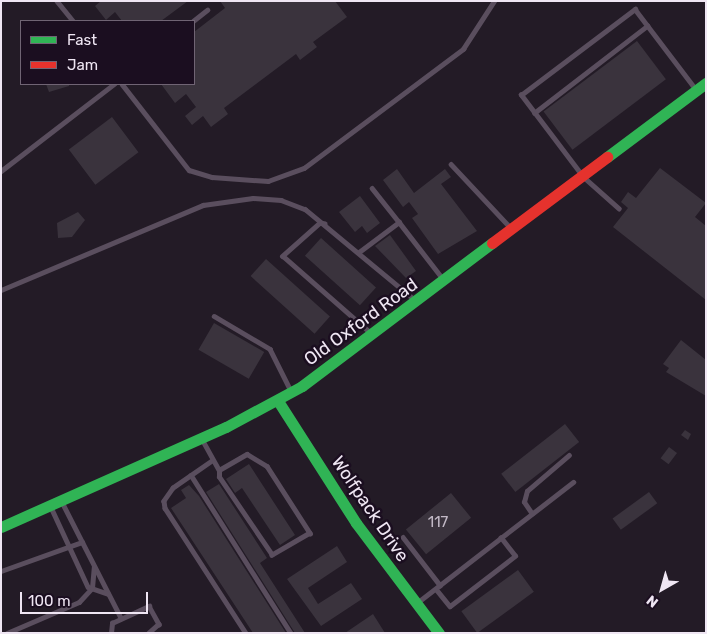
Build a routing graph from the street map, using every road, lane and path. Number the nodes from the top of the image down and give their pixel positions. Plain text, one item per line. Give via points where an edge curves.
1 (57, 1) edge
2 (494, 1) edge
3 (207, 10) dead end
4 (72, 20) edge
5 (194, 20) edge
6 (648, 26) junction
7 (113, 85) edge
8 (123, 85) edge
9 (701, 87) edge
10 (534, 113) junction
11 (452, 164) dead end
12 (1, 171) edge
13 (583, 177) junction
14 (372, 188) dead end
15 (619, 209) dead end
16 (399, 222) junction
17 (328, 225) junction
18 (512, 230) junction
19 (359, 252) junction
20 (445, 282) junction
21 (1, 290) edge
22 (418, 303) junction
23 (214, 316) dead end
24 (373, 336) junction
25 (292, 392) junction
26 (278, 401) junction
27 (202, 438) junction
28 (569, 455) dead end
29 (212, 461) junction
30 (219, 470) junction
31 (191, 475) junction
32 (573, 482) dead end
33 (62, 501) junction
34 (50, 506) junction
35 (532, 514) junction
36 (1, 527) edge
37 (403, 536) dead end
38 (501, 538) junction
39 (82, 542) junction
40 (69, 547) junction
41 (94, 566) junction
42 (1, 571) edge
43 (438, 587) junction
44 (92, 588) junction
45 (108, 594) junction
46 (415, 604) junction
47 (121, 618) junction
48 (7, 633) edge
49 (111, 633) edge
50 (149, 633) edge
51 (246, 633) edge
52 (291, 633) edge
53 (439, 633) edge

1 - 4 lane
2 - 8 lane via 462,49 306,167 268,180 212,178 189,170
3 - 5 lane
6 - 9 lane
6 - 10 lane
6 - 10 lane via 635,9 521,95
7 - 12 lane
9 - 13 street, Old Oxford Road
10 - 13 lane
11 - 18 lane
13 - 15 lane
13 - 18 street, Old Oxford Road
14 - 16 lane
16 - 19 lane
16 - 20 lane
17 - 19 lane
17 - 21 lane via 281,200 218,202
17 - 24 lane via 320,223 283,256
18 - 20 street, Old Oxford Road
19 - 22 lane
20 - 22 street, Old Oxford Road
22 - 24 street, Old Oxford Road
23 - 25 lane via 270,349
24 - 25 street, Old Oxford Road
25 - 26 street, Old Oxford Road
26 - 27 street, Old Oxford Road
26 - 46 street, Wolfpack Drive
27 - 29 lane
27 - 33 street, Old Oxford Road
28 - 35 lane via 527,491 524,502
29 - 30 lane
29 - 31 lane
30 - 30 lane via 247,454 258,460 310,533 272,555 219,477
31 - 51 lane via 168,494 165,508
31 - 52 lane
32 - 35 lane
33 - 34 street, Old Oxford Road
33 - 39 lane
34 - 36 street, Old Oxford Road
34 - 40 lane
35 - 38 lane
37 - 43 lane
38 - 43 lane
38 - 43 lane via 515,556 450,606
39 - 40 lane
39 - 41 lane
40 - 42 lane
40 - 44 lane
41 - 44 lane
41 - 45 lane
43 - 46 lane
44 - 45 lane
44 - 48 lane via 79,602
45 - 47 lane
46 - 53 street, Wolfpack Drive
47 - 49 lane via 109,627
47 - 50 lane via 152,607 159,624

